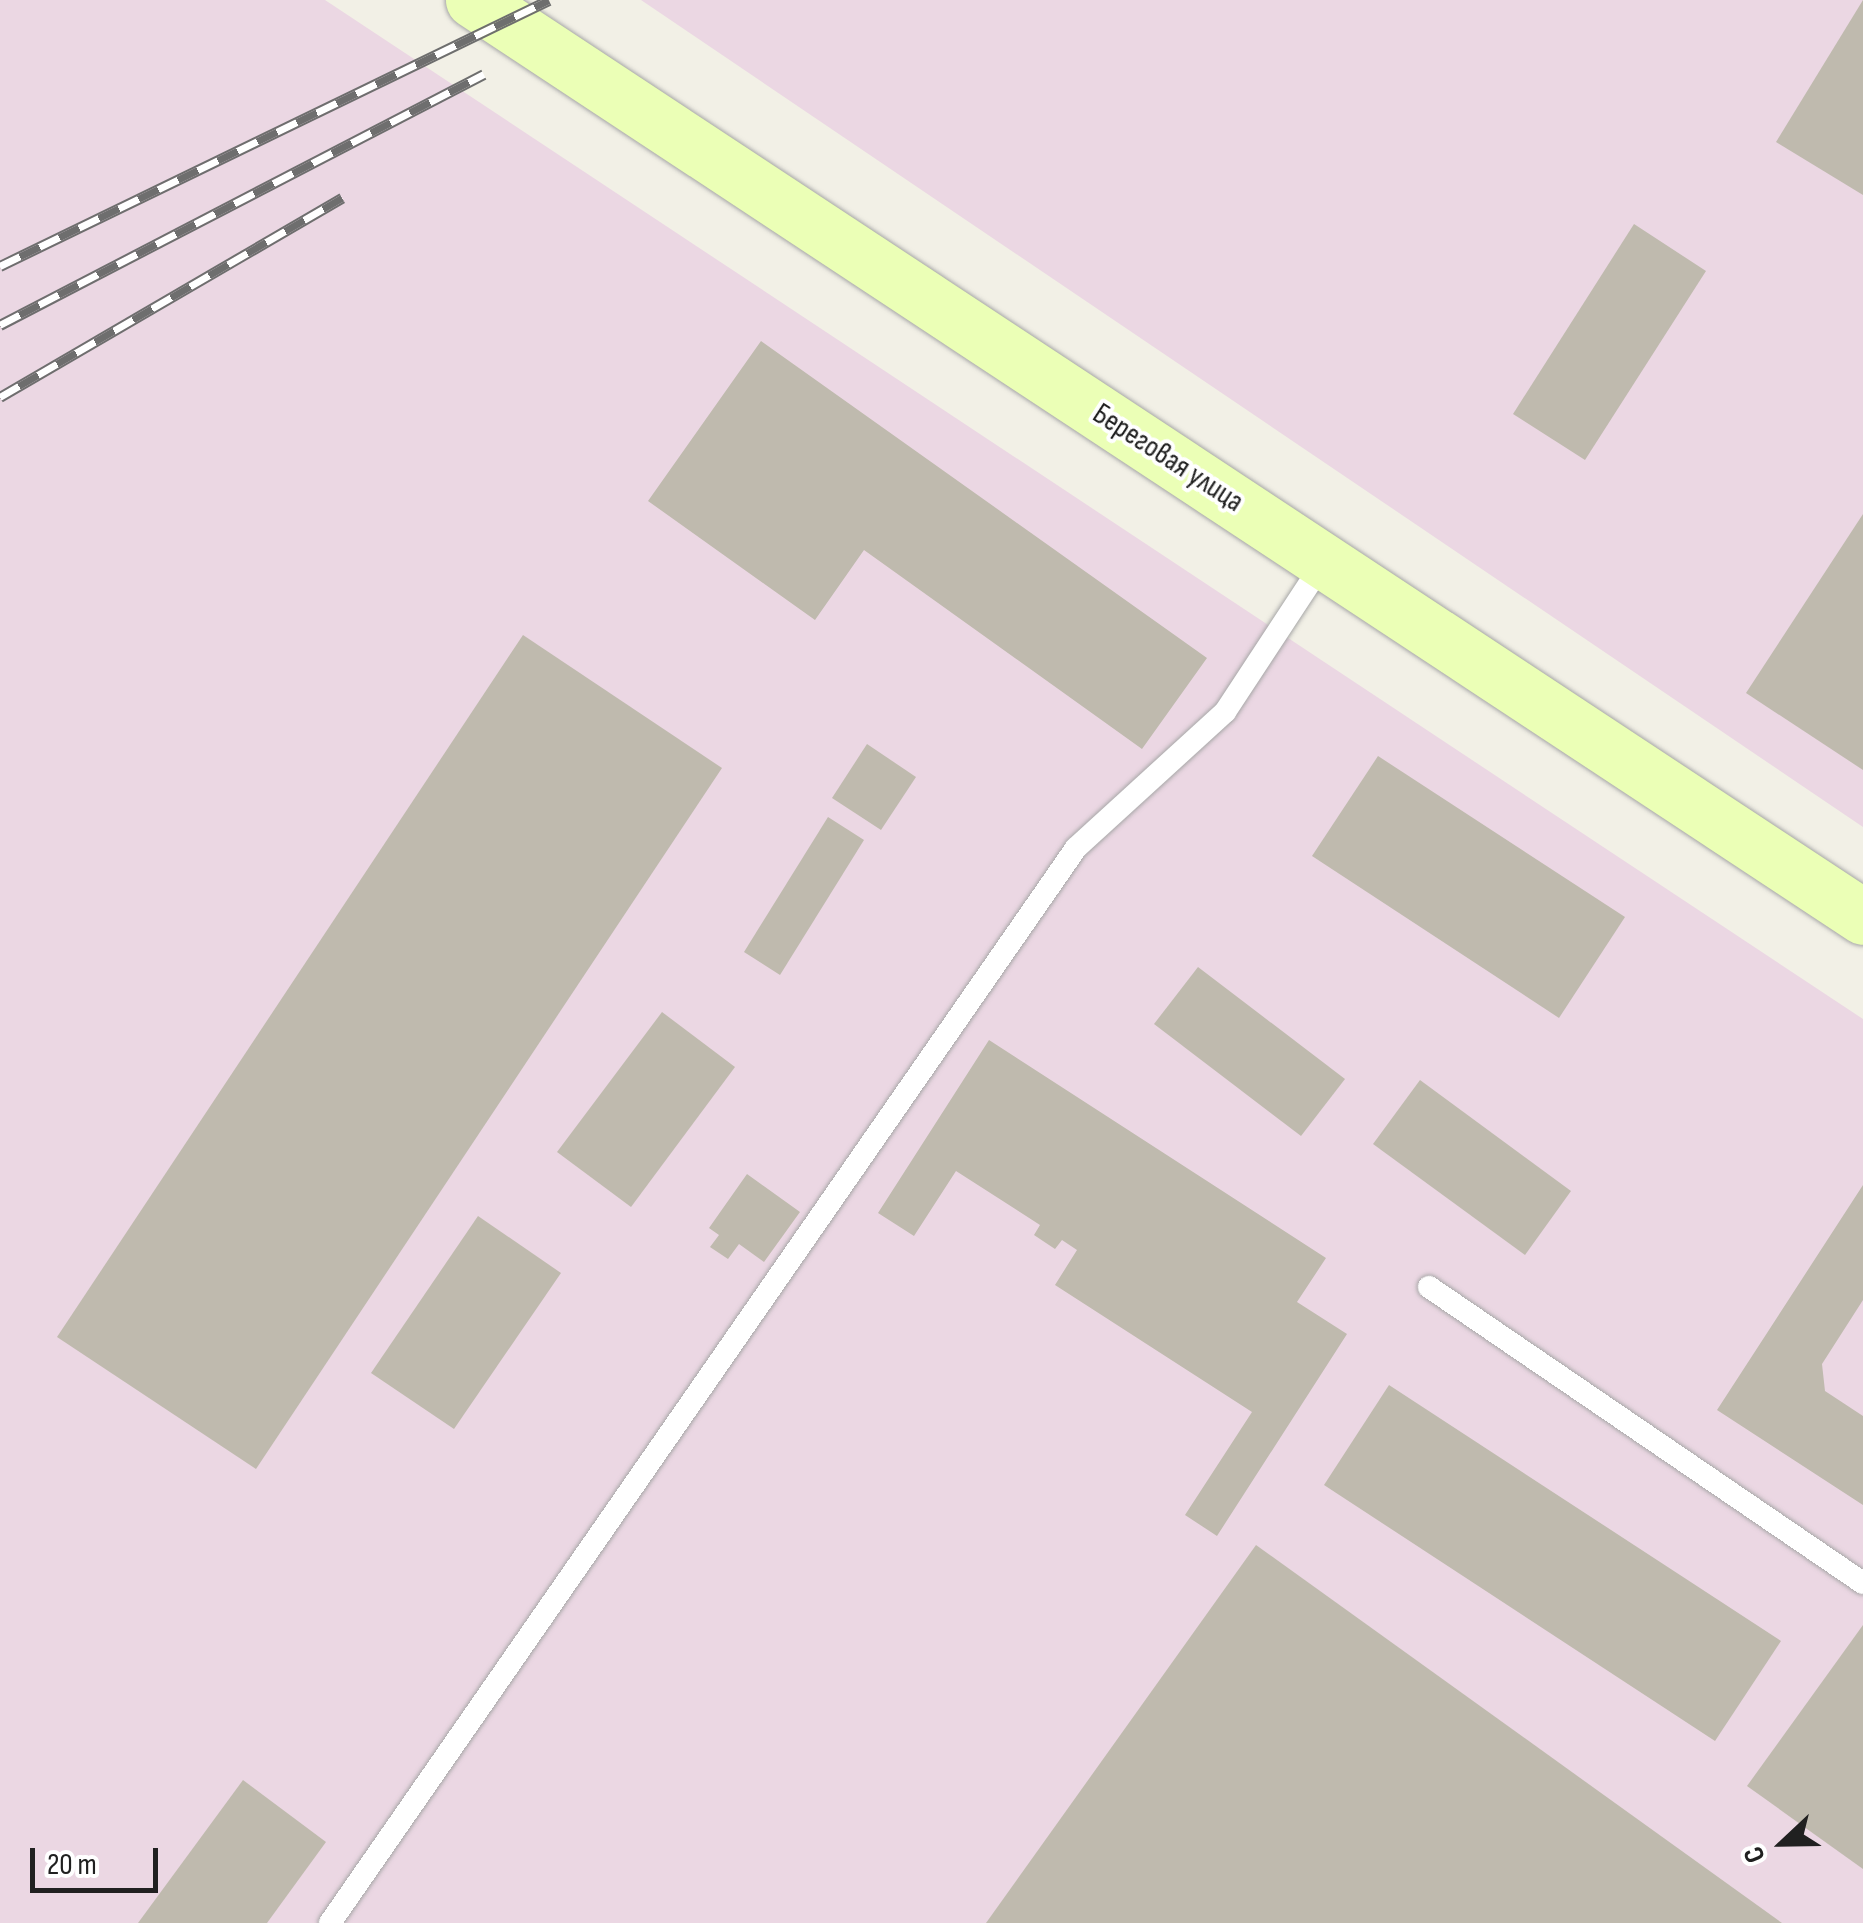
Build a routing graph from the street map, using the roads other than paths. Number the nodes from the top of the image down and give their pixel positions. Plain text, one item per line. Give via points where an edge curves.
1 (473, 0) edge
2 (1324, 561) junction
3 (1863, 917) edge
4 (1429, 1287) dead end
5 (1863, 1583) edge
6 (330, 1923) edge

1 - 2 street, Береговая улица
2 - 3 street, Береговая улица
2 - 6 lane via 1225,712 1076,848
4 - 5 lane

